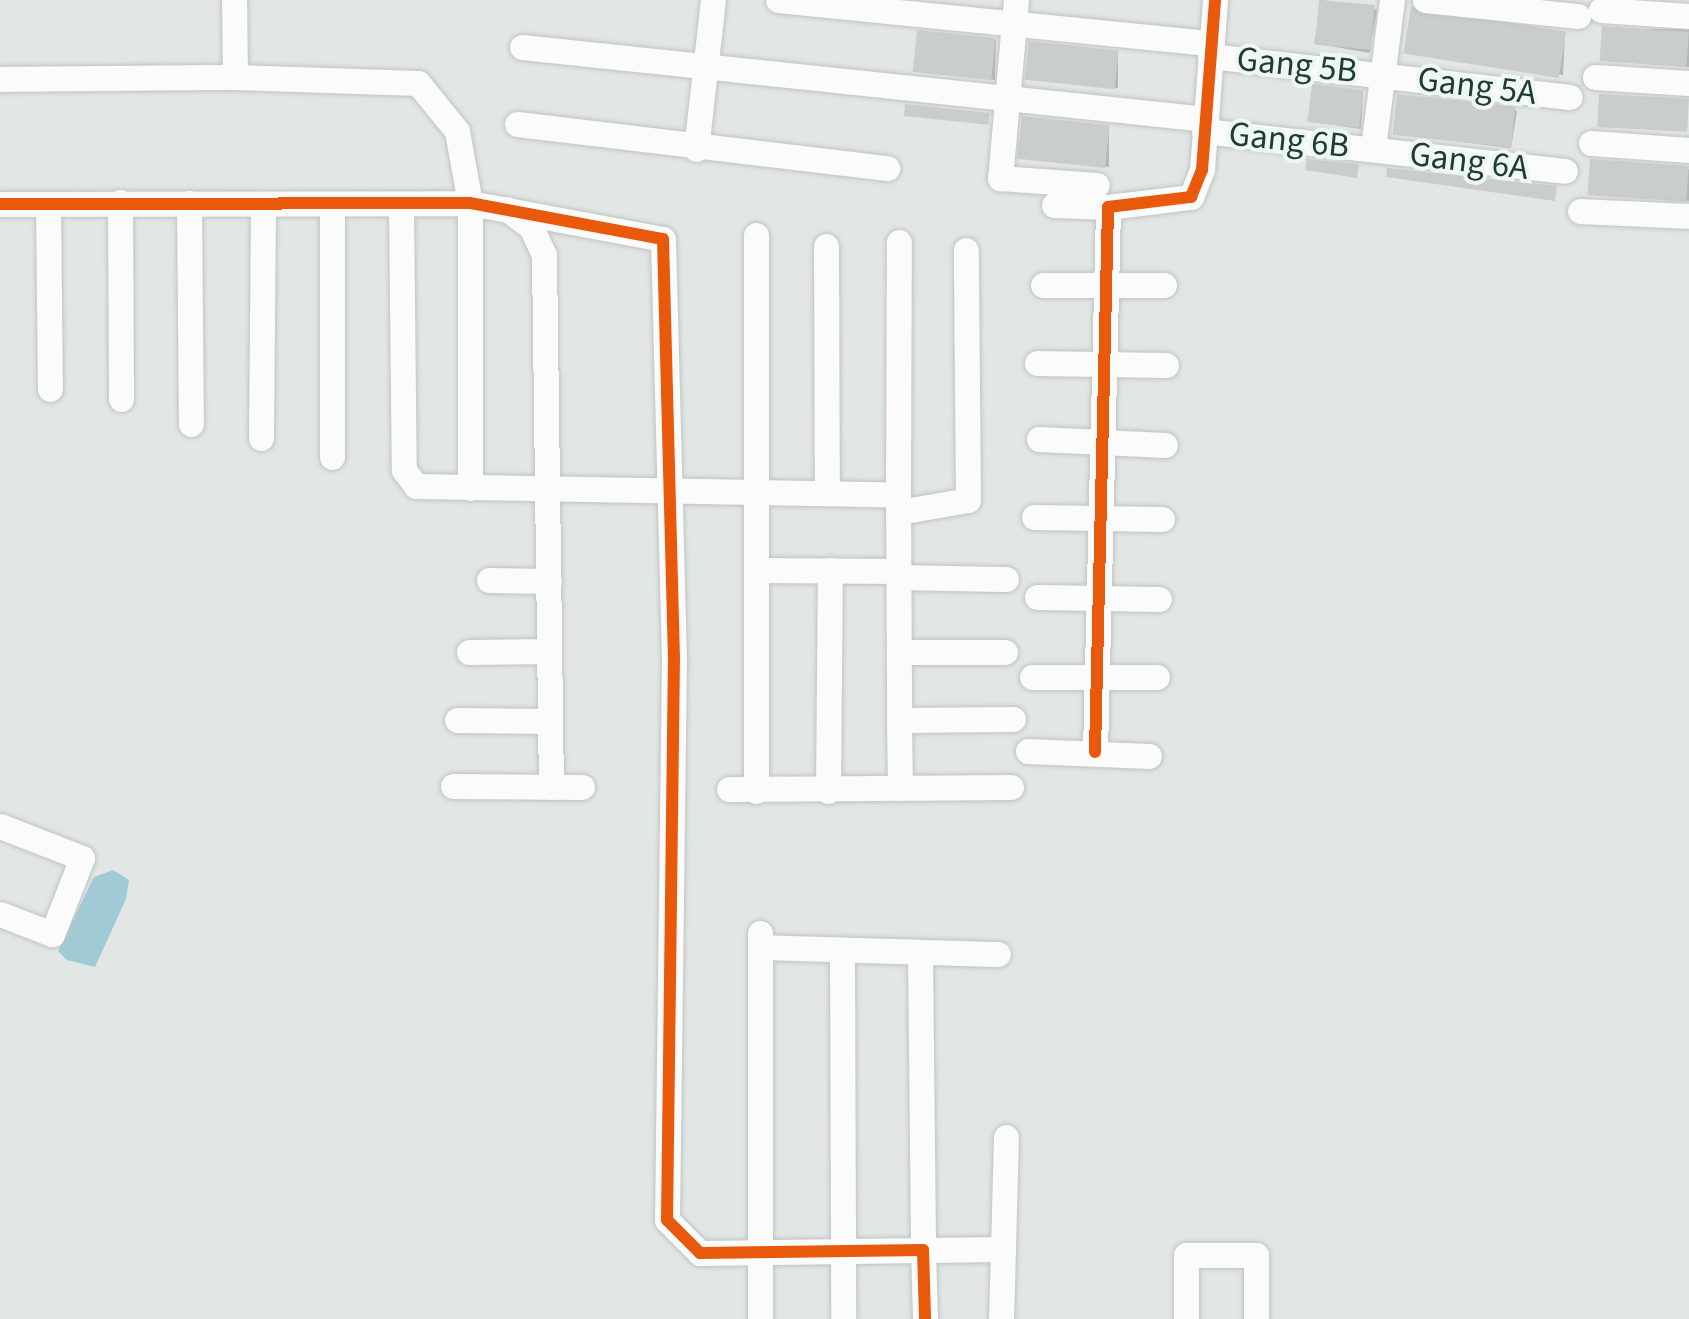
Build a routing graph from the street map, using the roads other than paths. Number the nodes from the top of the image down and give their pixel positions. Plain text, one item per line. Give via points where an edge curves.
1 (234, 0) edge
2 (713, 0) edge
3 (778, 0) edge
4 (1215, 0) edge
5 (1392, 0) edge
6 (1425, 0) edge
7 (1015, 11) edge
8 (1689, 16) edge
9 (522, 47) dead end
10 (1211, 50) junction
11 (705, 69) junction
12 (1383, 74) junction
13 (1594, 76) dead end
14 (235, 77) junction
15 (0, 79) edge
16 (1689, 83) edge
17 (1570, 97) dead end
18 (1006, 99) junction
19 (518, 124) dead end
20 (1205, 125) junction
21 (1591, 143) dead end
22 (696, 148) junction
23 (1374, 148) junction
24 (1689, 150) edge
25 (887, 168) dead end
26 (1565, 171) dead end
27 (1102, 196) junction
28 (120, 202) junction
29 (190, 203) junction
30 (0, 204) edge
31 (48, 204) junction
32 (470, 204) junction
33 (332, 205) junction
34 (401, 205) junction
35 (1054, 205) dead end
36 (263, 206) junction
37 (507, 209) junction
38 (1580, 212) dead end
39 (1689, 216) edge
40 (756, 235) dead end
41 (899, 242) dead end
42 (826, 246) dead end
43 (966, 250) dead end
44 (1106, 284) junction
45 (1164, 285) dead end
46 (1042, 286) dead end
47 (1037, 363) dead end
48 (1105, 363) junction
49 (1166, 365) dead end
50 (50, 389) dead end
51 (121, 398) dead end
52 (192, 424) dead end
53 (261, 438) dead end
54 (1039, 439) dead end
55 (1104, 442) junction
56 (1166, 445) dead end
57 (332, 457) dead end
58 (470, 488) junction
59 (544, 490) junction
60 (756, 491) junction
61 (672, 492) junction
62 (827, 492) junction
63 (898, 503) junction
64 (1034, 517) dead end
65 (1162, 519) dead end
66 (1102, 520) junction
67 (757, 570) junction
68 (830, 570) junction
69 (900, 574) junction
70 (1006, 579) dead end
71 (489, 580) dead end
72 (548, 581) junction
73 (1037, 597) dead end
74 (1098, 599) junction
75 (1159, 599) dead end
76 (549, 651) junction
77 (469, 652) dead end
78 (899, 652) junction
79 (1005, 652) dead end
80 (1032, 676) dead end
81 (1096, 676) junction
82 (1157, 677) dead end
83 (1013, 719) dead end
84 (458, 720) dead end
85 (899, 720) junction
86 (550, 721) junction
87 (1028, 751) dead end
88 (1095, 752) junction
89 (1149, 756) dead end
90 (453, 786) dead end
91 (550, 787) junction
92 (582, 787) dead end
93 (1011, 787) dead end
94 (900, 788) junction
95 (828, 790) junction
96 (0, 826) edge
97 (0, 914) edge
98 (842, 954) junction
99 (920, 954) junction
100 (998, 954) dead end
101 (1006, 1137) dead end
102 (1003, 1249) junction
103 (923, 1250) junction
104 (760, 1251) junction
105 (842, 1251) junction
106 (760, 1319) edge
107 (842, 1319) edge
108 (924, 1319) edge
109 (1002, 1319) edge
110 (1186, 1319) edge
111 (1256, 1319) edge

1 - 14 street
2 - 11 street
3 - 7 street, Gang 5B
4 - 10 street
5 - 12 street
6 - 8 street
7 - 10 street, Gang 5B
7 - 18 street
9 - 11 street, Gang 6B
10 - 12 street, Gang 5B
10 - 20 street
11 - 18 street, Gang 6B
11 - 22 street
12 - 17 street, Gang 5A
12 - 23 street
13 - 16 street
14 - 15 street
14 - 32 street via 418,82 458,131
18 - 20 street, Gang 6B
18 - 27 street via 1000,178
19 - 22 street
20 - 23 street, Gang 6B
20 - 27 street via 1191,197
21 - 24 street
22 - 25 street
23 - 26 street, Gang 6A
27 - 35 street
27 - 44 street
28 - 29 street
28 - 31 street
28 - 51 street
29 - 36 street
29 - 52 street
30 - 31 street
31 - 50 street
32 - 34 street
32 - 37 street
32 - 58 street
33 - 34 street
33 - 36 street
33 - 57 street
34 - 58 street via 404,470 416,486
36 - 53 street
37 - 59 street via 531,226 544,255
37 - 61 street via 663,239
38 - 39 street
40 - 60 street
41 - 63 street
42 - 62 street
43 - 63 street via 968,500
44 - 45 street
44 - 46 street
44 - 48 street
47 - 48 street
48 - 49 street
48 - 55 street
54 - 55 street
55 - 56 street
55 - 66 street
58 - 59 street
59 - 61 street
59 - 72 street
60 - 61 street
60 - 62 street
60 - 67 street
61 - 104 street via 666,1220 700,1254
62 - 63 street
63 - 69 street
64 - 66 street
65 - 66 street
66 - 74 street
67 - 68 street
67 - 95 street via 742,790
68 - 69 street
68 - 95 street
69 - 70 street
69 - 78 street
71 - 72 street
72 - 76 street
73 - 74 street
74 - 75 street
74 - 81 street
76 - 77 street
76 - 86 street
78 - 79 street
78 - 85 street
80 - 81 street
81 - 82 street
81 - 88 street
83 - 85 street
84 - 86 street
85 - 94 street
86 - 91 street
87 - 88 street
88 - 89 street
90 - 91 street
91 - 92 street
93 - 94 street
94 - 95 street
96 - 97 street via 82,858 52,934
98 - 99 street
98 - 104 street via 760,940
98 - 105 street
99 - 100 street
99 - 103 street
101 - 102 street
102 - 103 street
102 - 109 street
103 - 105 street
103 - 108 street
104 - 105 street
104 - 106 street
105 - 107 street
110 - 111 street via 1186,1255 1256,1254

